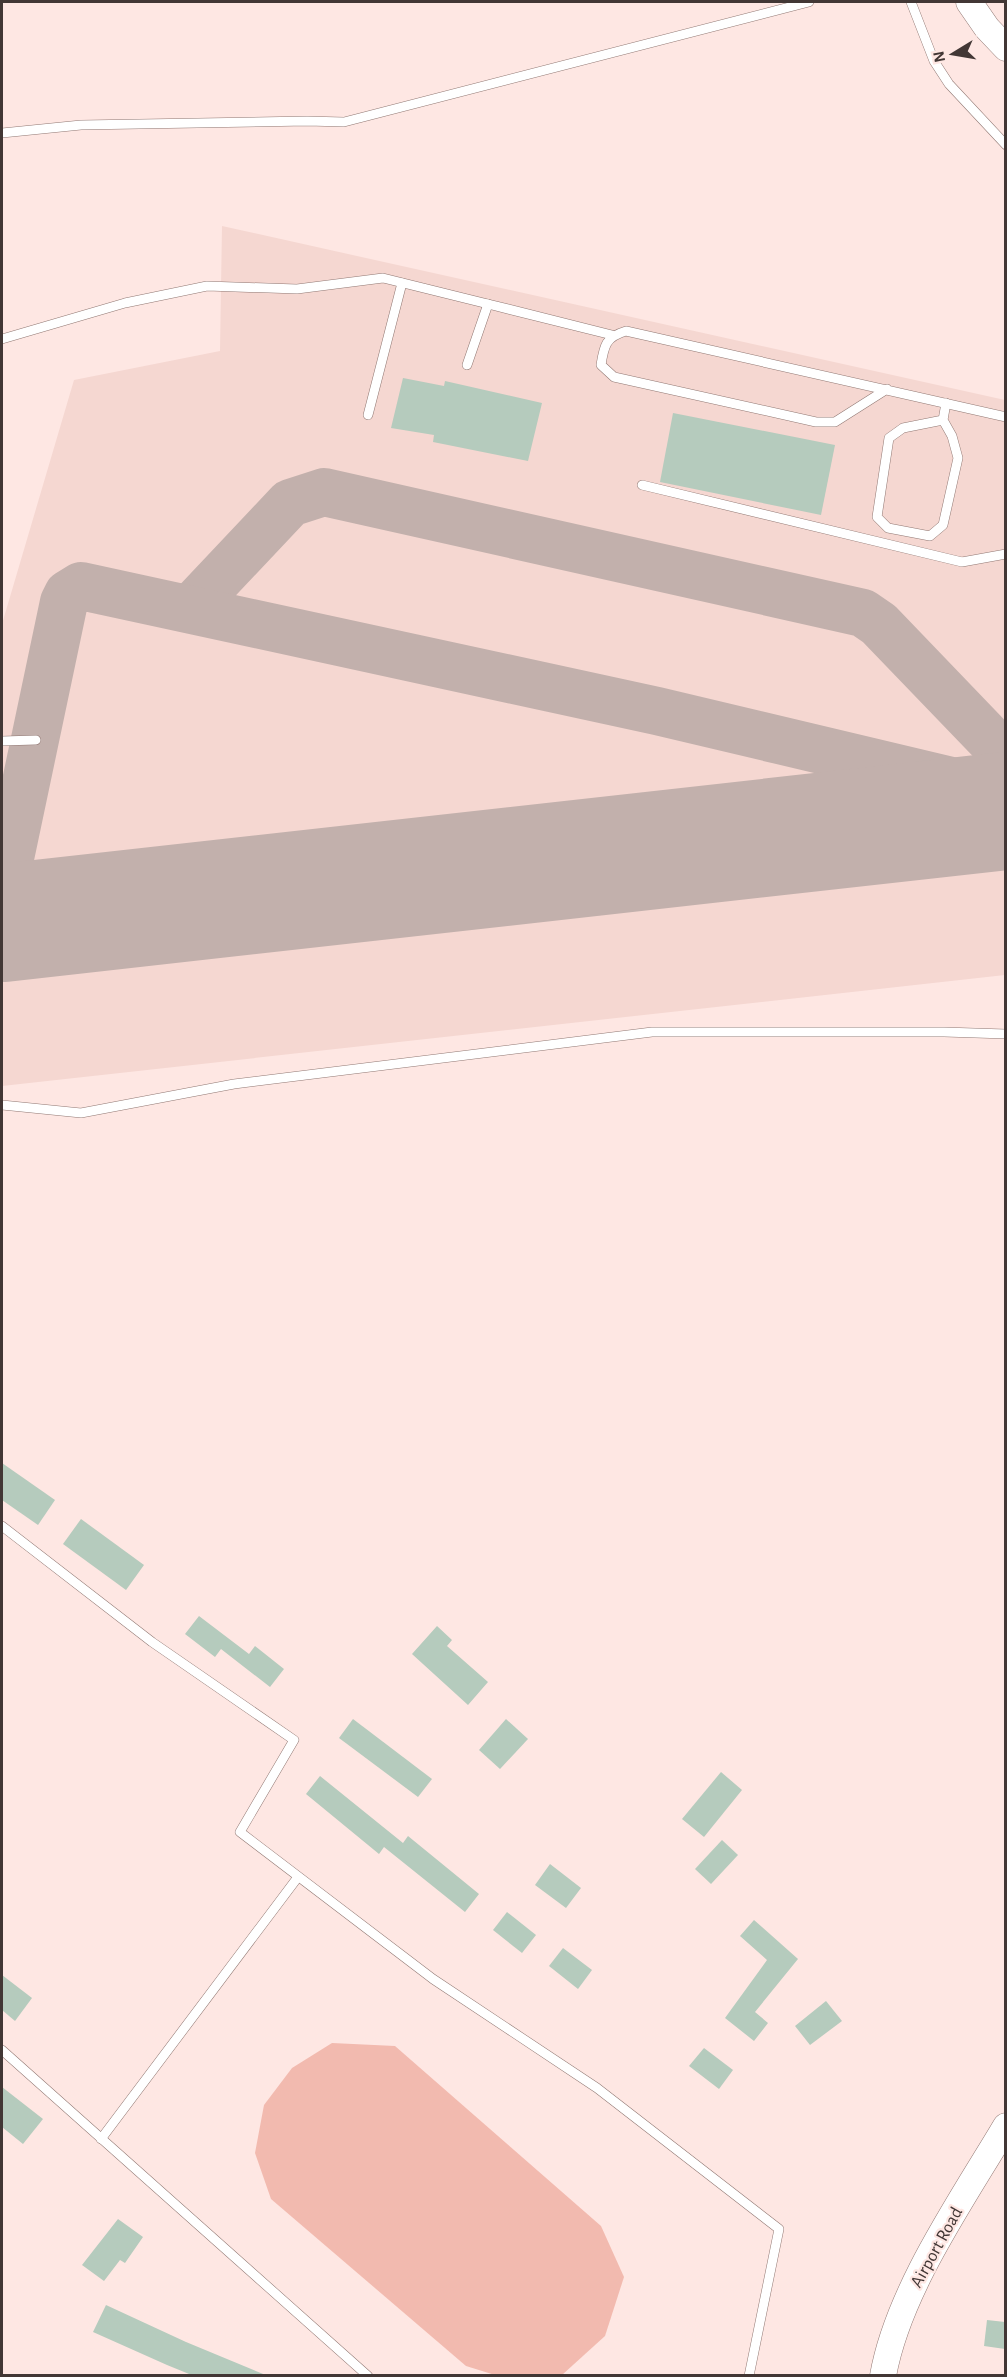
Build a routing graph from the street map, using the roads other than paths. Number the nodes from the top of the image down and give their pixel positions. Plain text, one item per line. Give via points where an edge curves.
1 (809, 2) edge
2 (911, 2) edge
3 (969, 2) edge
4 (1005, 48) edge
5 (2, 133) edge
6 (1005, 145) edge
7 (402, 283) junction
8 (488, 304) junction
9 (612, 335) junction
10 (2, 339) edge
11 (467, 365) dead end
12 (887, 389) junction
13 (946, 403) junction
14 (368, 415) dead end
15 (1005, 417) edge
16 (943, 420) junction
17 (642, 485) dead end
18 (1005, 554) edge
19 (36, 740) dead end
20 (2, 741) edge
21 (1005, 1034) edge
22 (2, 1105) edge
23 (2, 1526) edge
24 (298, 1877) junction
25 (2, 2050) edge
26 (1005, 2126) edge
27 (101, 2139) junction
28 (889, 2371) edge
29 (368, 2376) edge
30 (749, 2376) edge

1 - 5 lane via 344,123 81,125
2 - 6 lane via 934,61 949,84
3 - 4 main road
7 - 8 lane
7 - 10 lane via 383,278 297,289 207,286 124,303
7 - 14 lane
8 - 9 lane
8 - 11 lane
9 - 12 lane via 626,331
9 - 12 lane via 604,344 601,365 614,376 816,422 836,422
12 - 13 lane
13 - 15 lane
13 - 16 lane
16 - 16 lane via 958,458 943,525 930,536 888,528 877,517 889,438 903,428
17 - 18 lane via 962,562
19 - 20 lane
21 - 22 lane via 652,1032 234,1084 81,1113
23 - 24 lane via 152,1642 294,1740 240,1832
24 - 27 lane
24 - 30 lane via 433,1979 597,2088 780,2229
25 - 27 lane
26 - 28 main road, Airport Road via 910,2296
27 - 29 lane

